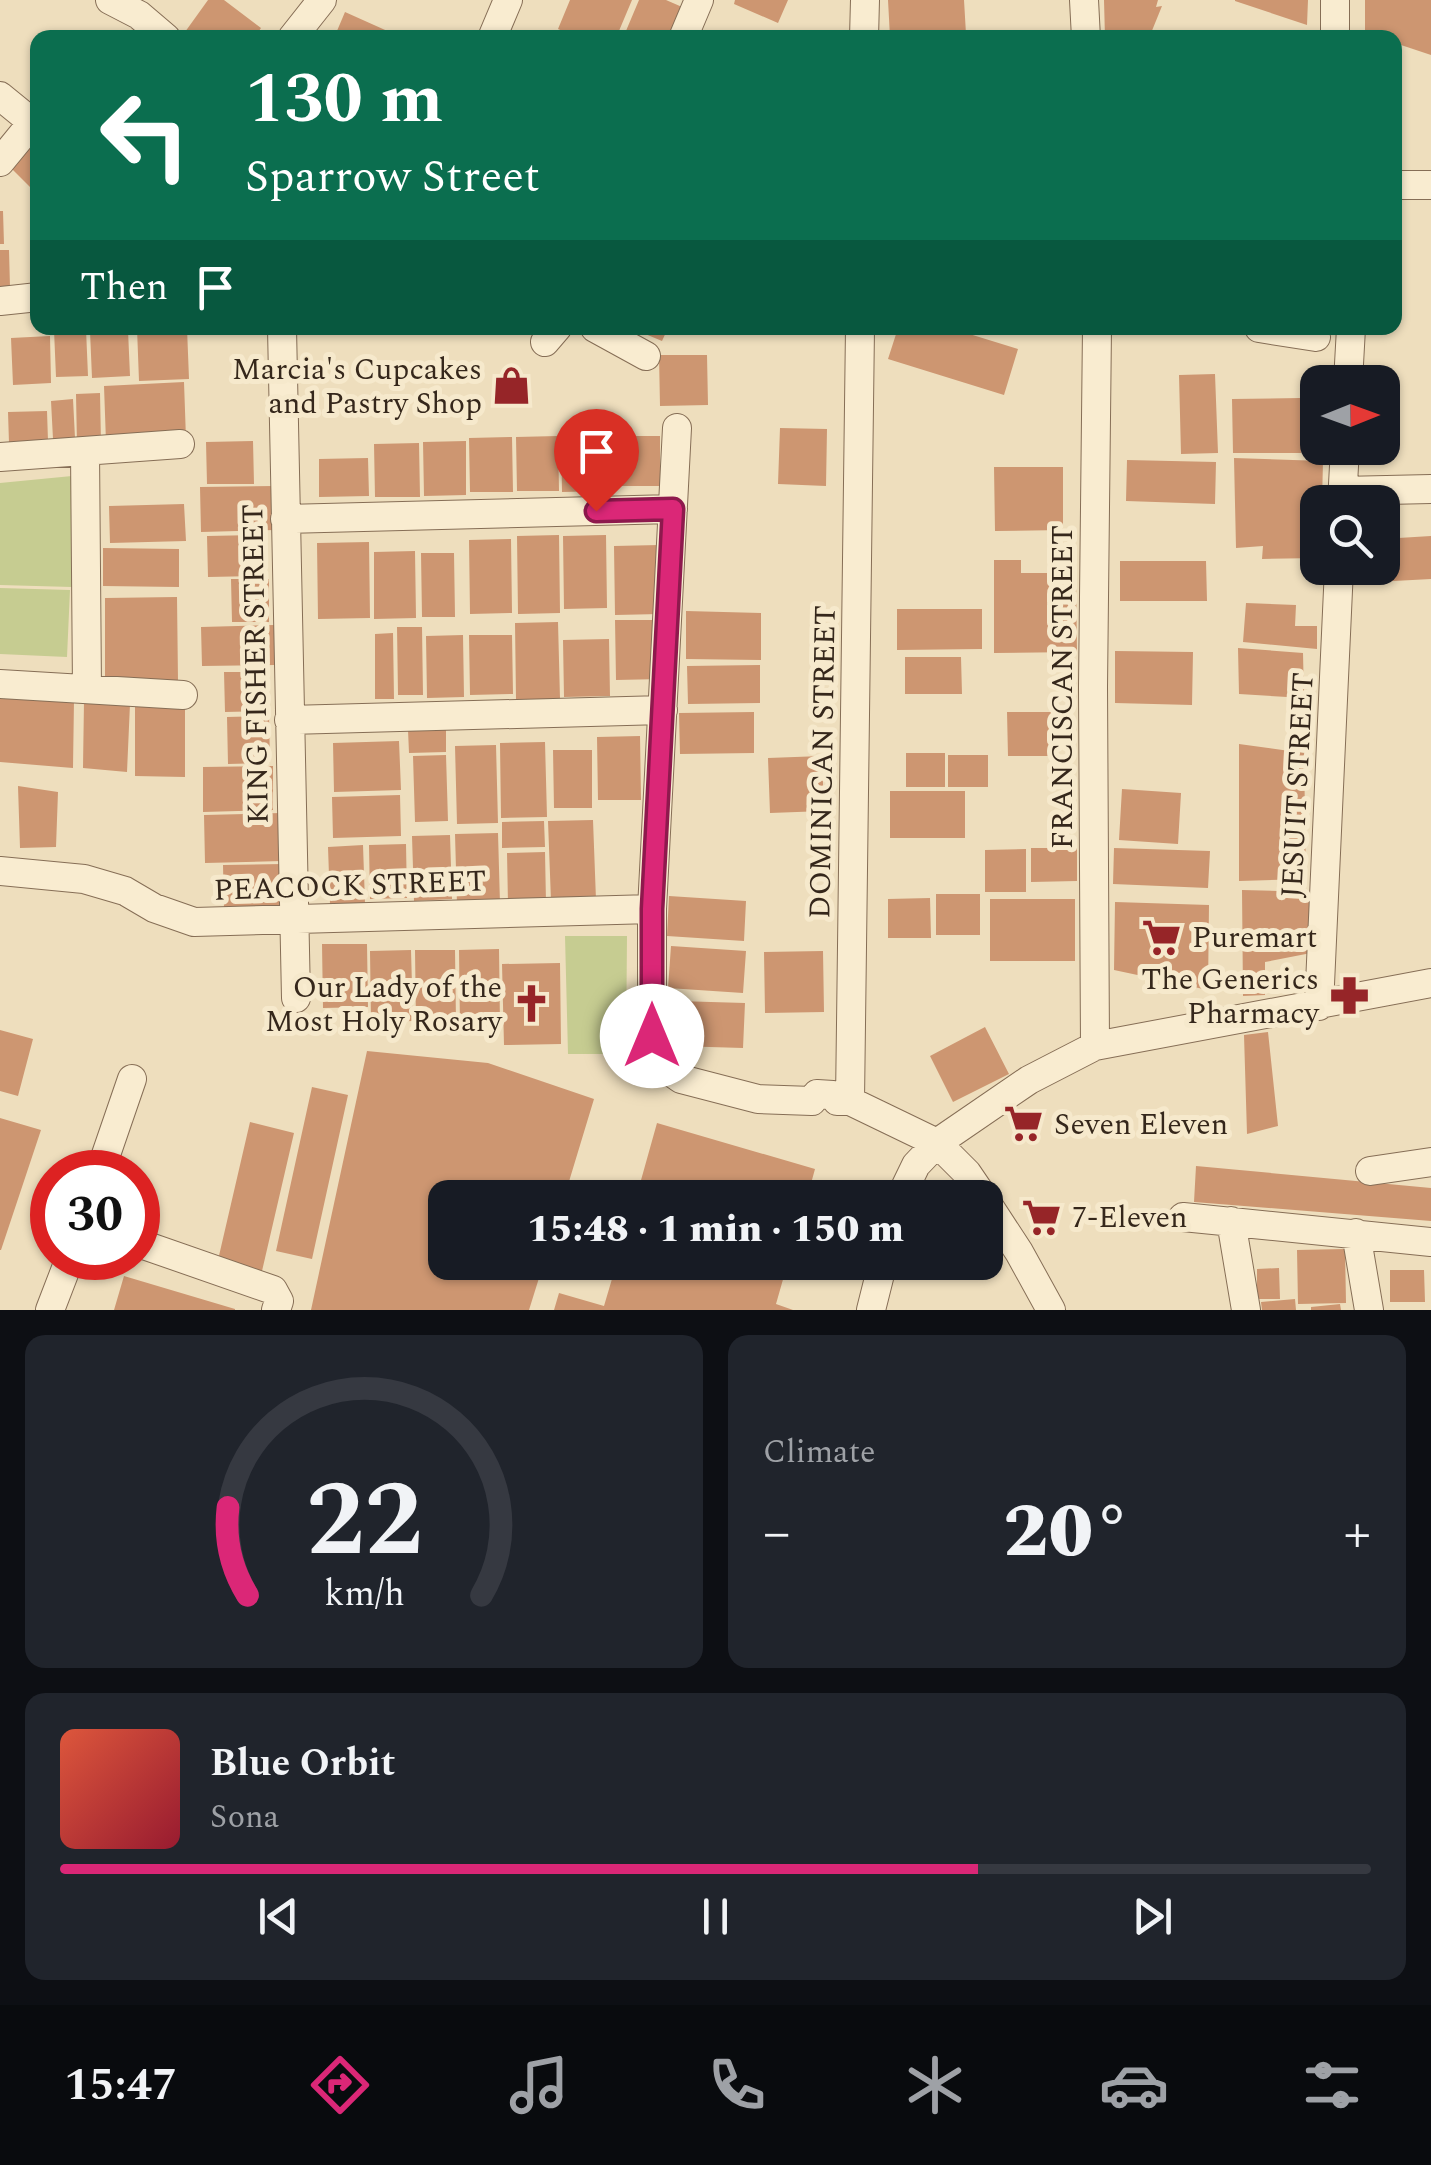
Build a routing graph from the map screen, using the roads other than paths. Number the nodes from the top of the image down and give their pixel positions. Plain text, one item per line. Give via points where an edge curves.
1 (110, 0) edge
2 (322, 0) edge
3 (508, 0) edge
4 (700, 0) edge
5 (865, 0) edge
6 (1084, 0) edge
7 (1334, 0) edge
8 (157, 30) edge
9 (298, 30) edge
10 (495, 30) edge
11 (687, 30) edge
12 (864, 30) edge
13 (1086, 30) edge
14 (1335, 30) edge
15 (0, 96) edge
16 (30, 121) edge
17 (30, 130) edge
18 (0, 162) edge
19 (1402, 184) edge
20 (1431, 185) edge
21 (30, 298) edge
22 (0, 301) edge
23 (282, 335) edge
24 (608, 335) edge
25 (860, 335) edge
26 (1097, 335) edge
27 (1303, 335) edge
28 (1350, 335) edge
29 (1316, 337) dead end
30 (646, 356) dead end
31 (1349, 365) edge
32 (677, 428) dead end
33 (180, 444) dead end
34 (84, 451) junction
35 (0, 458) edge
36 (1431, 489) edge
37 (1400, 492) edge
38 (673, 509) junction
39 (284, 519) junction
40 (1338, 585) edge
41 (0, 684) edge
42 (87, 689) junction
43 (184, 694) dead end
44 (662, 710) junction
45 (288, 720) junction
46 (0, 871) edge
47 (652, 909) junction
48 (292, 918) junction
49 (1431, 983) edge
50 (296, 998) dead end
51 (1319, 1006) junction
52 (1095, 1046) junction
53 (132, 1079) dead end
54 (833, 1101) junction
55 (938, 1143) junction
56 (108, 1150) edge
57 (1431, 1162) edge
58 (1370, 1171) dead end
59 (909, 1180) edge
60 (972, 1180) edge
61 (1183, 1217) dead end
62 (1232, 1221) junction
63 (1003, 1227) edge
64 (1356, 1233) junction
65 (1431, 1242) edge
66 (160, 1250) edge
67 (62, 1280) edge
68 (878, 1280) edge
69 (50, 1310) edge
70 (276, 1310) edge
71 (871, 1310) edge
72 (1050, 1310) edge
73 (1246, 1310) edge
74 (1369, 1310) edge

1 - 8 street
2 - 9 street
3 - 10 street
4 - 11 street
5 - 12 street
6 - 13 street
7 - 14 street
15 - 16 street
17 - 18 street
19 - 20 street
21 - 22 street
23 - 39 street, KING FISHER STREET
24 - 30 street
25 - 54 street, DOMINICAN STREET
26 - 52 street, FRANCISCAN STREET
27 - 29 street
28 - 31 street
32 - 38 street
33 - 34 street
34 - 35 street
34 - 42 street
36 - 37 street
38 - 39 street
38 - 44 street
39 - 45 street, KING FISHER STREET
40 - 51 street, JESUIT STREET
41 - 42 street
42 - 43 street
44 - 45 street
44 - 47 street
45 - 48 street, KING FISHER STREET
46 - 48 street, PEACOCK STREET via 84,879 194,922
47 - 48 street, PEACOCK STREET
47 - 54 street via 652,1036 668,1070 730,1094
48 - 50 street, KING FISHER STREET
49 - 51 street
51 - 52 street
52 - 55 street via 1029,1080
53 - 56 street
54 - 55 street
55 - 59 street
55 - 60 street
57 - 58 street
61 - 62 street
62 - 64 street
62 - 73 street
63 - 72 street
64 - 65 street
64 - 74 street
66 - 70 street via 273,1290
67 - 69 street
68 - 71 street

